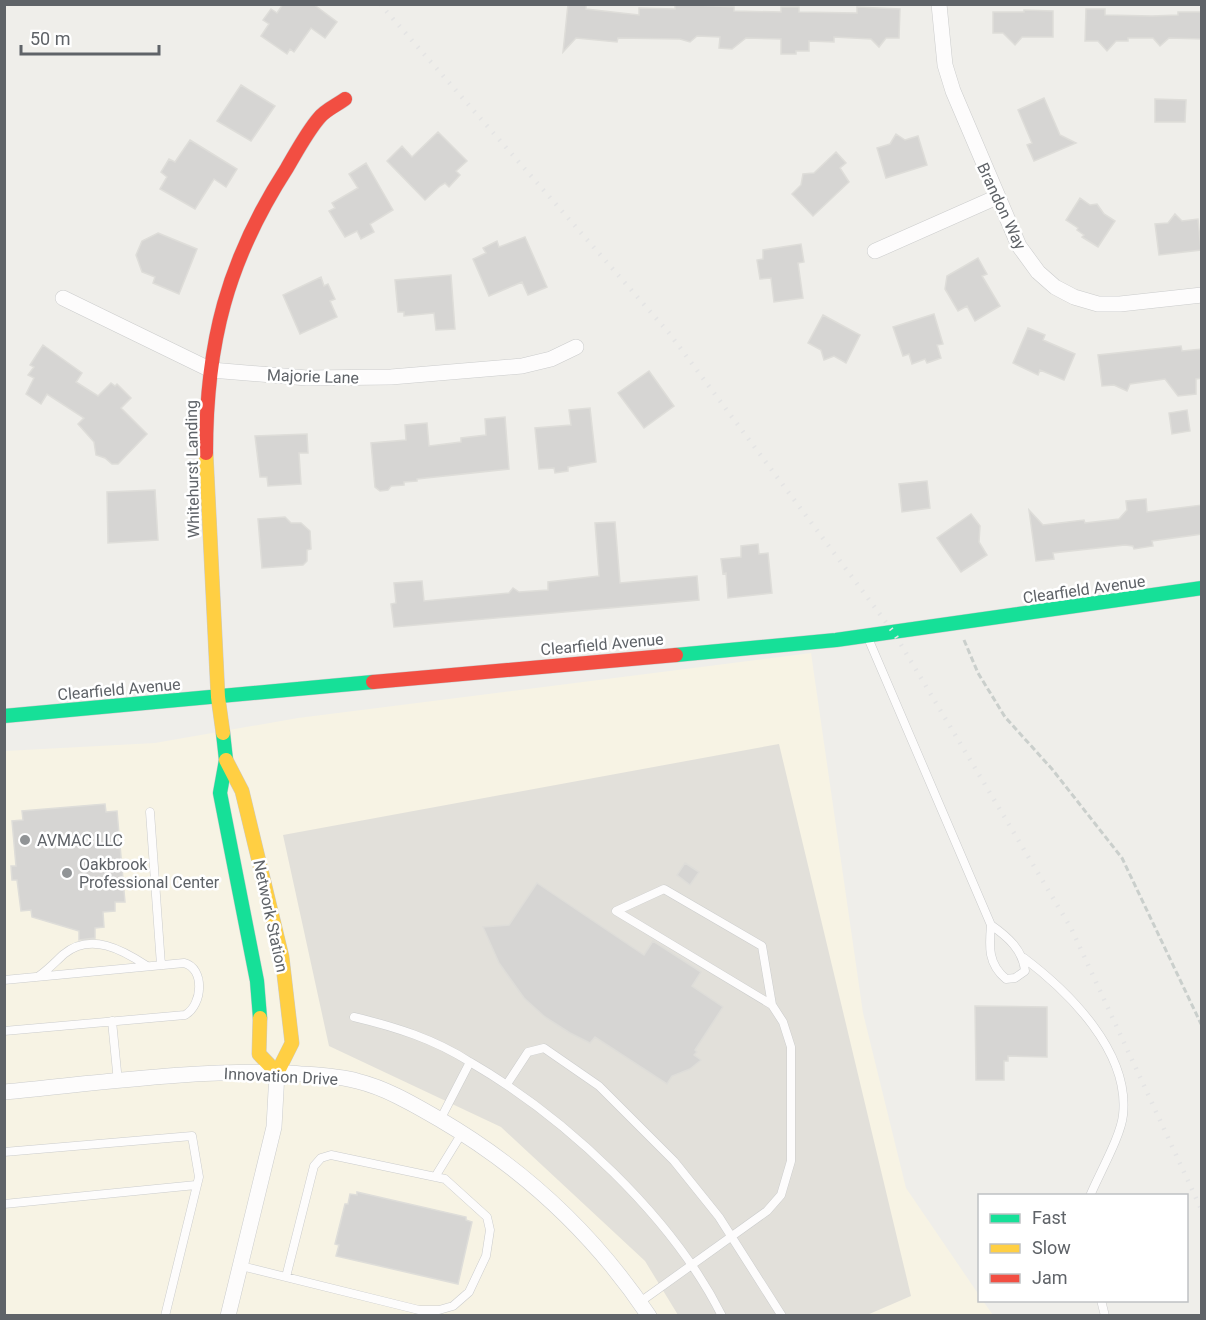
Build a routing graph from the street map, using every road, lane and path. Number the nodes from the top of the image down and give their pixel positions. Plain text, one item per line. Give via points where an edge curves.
1 (939, 4) edge
2 (345, 99) dead end
3 (997, 197) junction
4 (875, 251) dead end
5 (1202, 295) edge
6 (63, 298) dead end
7 (576, 347) dead end
8 (211, 370) junction
9 (1202, 588) edge
10 (957, 624) junction
11 (867, 636) junction
12 (218, 697) junction
13 (4, 716) edge
14 (226, 760) junction
15 (150, 812) dead end
16 (991, 925) junction
17 (1024, 957) junction
18 (161, 965) junction
19 (147, 966) junction
20 (38, 977) junction
21 (4, 980) edge
22 (772, 1005) junction
23 (354, 1017) dead end
24 (112, 1022) junction
25 (1202, 1026) edge
26 (4, 1031) edge
27 (471, 1062) junction
28 (276, 1073) junction
29 (118, 1082) junction
30 (507, 1084) junction
31 (4, 1092) edge
32 (440, 1120) junction
33 (462, 1133) junction
34 (4, 1152) edge
35 (435, 1177) junction
36 (196, 1185) junction
37 (1091, 1194) edge
38 (4, 1204) edge
39 (732, 1236) junction
40 (241, 1266) junction
41 (691, 1266) junction
42 (286, 1277) junction
43 (640, 1302) junction
44 (165, 1316) edge
45 (228, 1316) edge
46 (649, 1316) edge
47 (722, 1316) edge
48 (782, 1316) edge

1 - 3 street, Brandon Way via 947,74
2 - 8 street, Whitehurst Landing via 320,116 261,208 229,281
3 - 4 street
3 - 5 street, Brandon Way via 1025,256 1055,287 1074,297 1098,304 1120,304
6 - 8 street, Majorie Lane
7 - 8 street, Majorie Lane via 551,359 522,366 391,377 307,378
8 - 12 street, Whitehurst Landing via 206,408 206,474
9 - 10 street, Clearfield Avenue
10 - 11 street, Clearfield Avenue
10 - 25 path via 978,673 1005,717 1122,858
11 - 12 street, Clearfield Avenue
11 - 16 lane
12 - 13 street, Clearfield Avenue
12 - 14 street, Network Station
14 - 28 street, Network Station via 220,793 256,981 261,1029 259,1054
14 - 28 street, Network Station via 242,790 282,957 291,1043
15 - 18 lane
16 - 17 lane
16 - 17 lane via 989,952 995,970 1006,979 1015,978 1025,971
17 - 37 lane via 1071,997 1086,1017 1104,1043 1124,1093 1123,1118
18 - 19 lane
18 - 24 lane via 184,963 197,972 198,1000 193,1010 185,1015
19 - 20 lane
19 - 20 lane via 106,944 76,946
20 - 21 lane
22 - 22 lane via 752,993 616,911 664,889 762,946
22 - 39 lane via 783,1022 791,1047 789,1171 782,1196
23 - 27 lane via 406,1030
24 - 26 lane
24 - 29 lane
27 - 30 lane
27 - 32 lane
28 - 29 street, Innovation Drive via 221,1072
28 - 32 street, Innovation Drive via 357,1080 405,1099
28 - 40 street, Network Station via 274,1127
29 - 31 street, Innovation Drive
30 - 39 lane via 528,1052 544,1048 598,1086 642,1128 698,1187
30 - 41 lane via 563,1125 603,1162
32 - 33 street, Innovation Drive
33 - 35 lane
33 - 43 street, Innovation Drive via 532,1182 584,1234
34 - 36 lane via 192,1136 199,1176
35 - 42 lane via 331,1155 321,1158 314,1166
35 - 42 lane via 445,1179 487,1217 490,1230 479,1276 453,1306 419,1311
36 - 38 lane
36 - 44 lane
39 - 41 lane
39 - 48 lane
40 - 42 lane
40 - 45 street, Network Station
41 - 43 lane
41 - 47 lane
43 - 46 street, Innovation Drive

